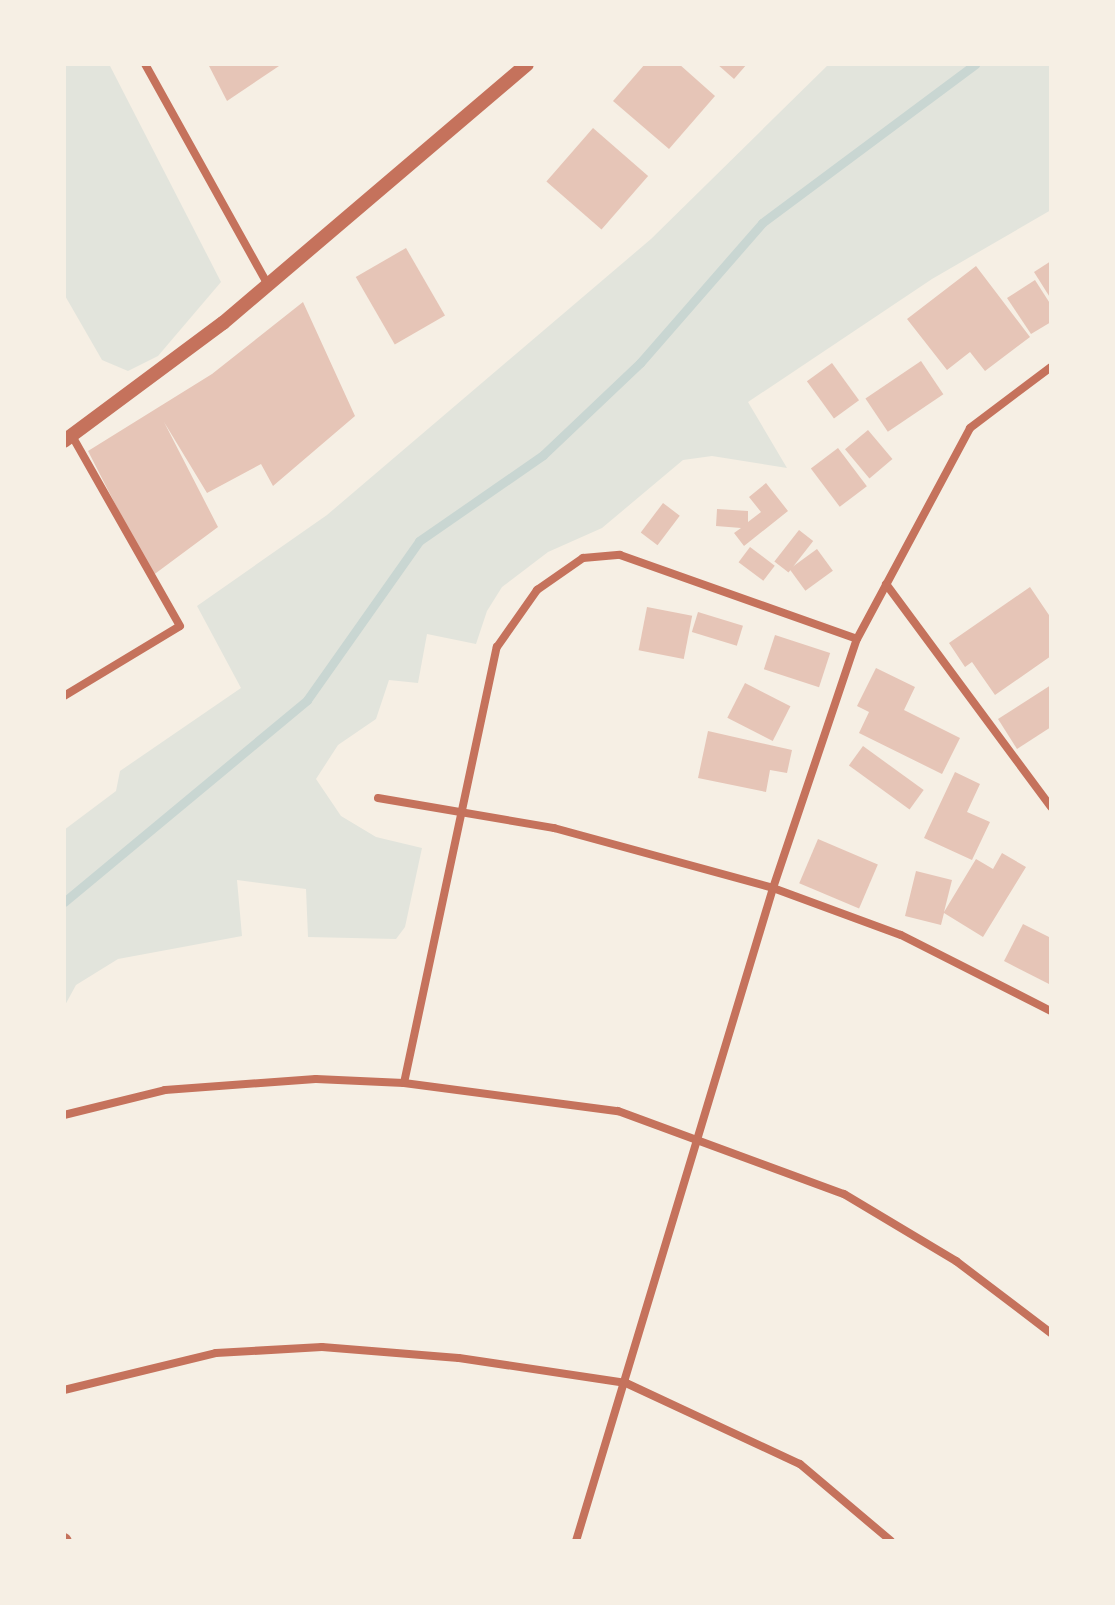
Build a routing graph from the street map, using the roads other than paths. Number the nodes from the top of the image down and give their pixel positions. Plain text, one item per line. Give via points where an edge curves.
1 (145, 64) edge
2 (527, 64) edge
3 (268, 285) junction
4 (1051, 367) edge
5 (68, 438) edge
6 (886, 584) junction
7 (857, 639) junction
8 (64, 696) edge
9 (378, 798) dead end
10 (1051, 807) edge
11 (461, 809) junction
12 (773, 888) junction
13 (1051, 1011) edge
14 (404, 1083) junction
15 (64, 1115) edge
16 (698, 1137) junction
17 (1051, 1333) edge
18 (626, 1383) junction
19 (64, 1390) edge
20 (576, 1541) edge
21 (891, 1541) edge

1 - 3 street
2 - 3 street
3 - 5 street
4 - 6 street via 970,428
5 - 8 street via 180,626
6 - 7 street
6 - 10 street
7 - 11 street via 620,555 583,558 537,590 497,647
7 - 12 street
9 - 11 street
11 - 12 street via 675,858
11 - 14 street
12 - 13 street via 901,935
12 - 16 street
14 - 15 street via 316,1079 165,1090
14 - 16 street via 618,1111
16 - 17 street via 844,1194 956,1261
16 - 18 street
18 - 19 street via 459,1358 322,1347 216,1353
18 - 20 street
18 - 21 street via 800,1464

